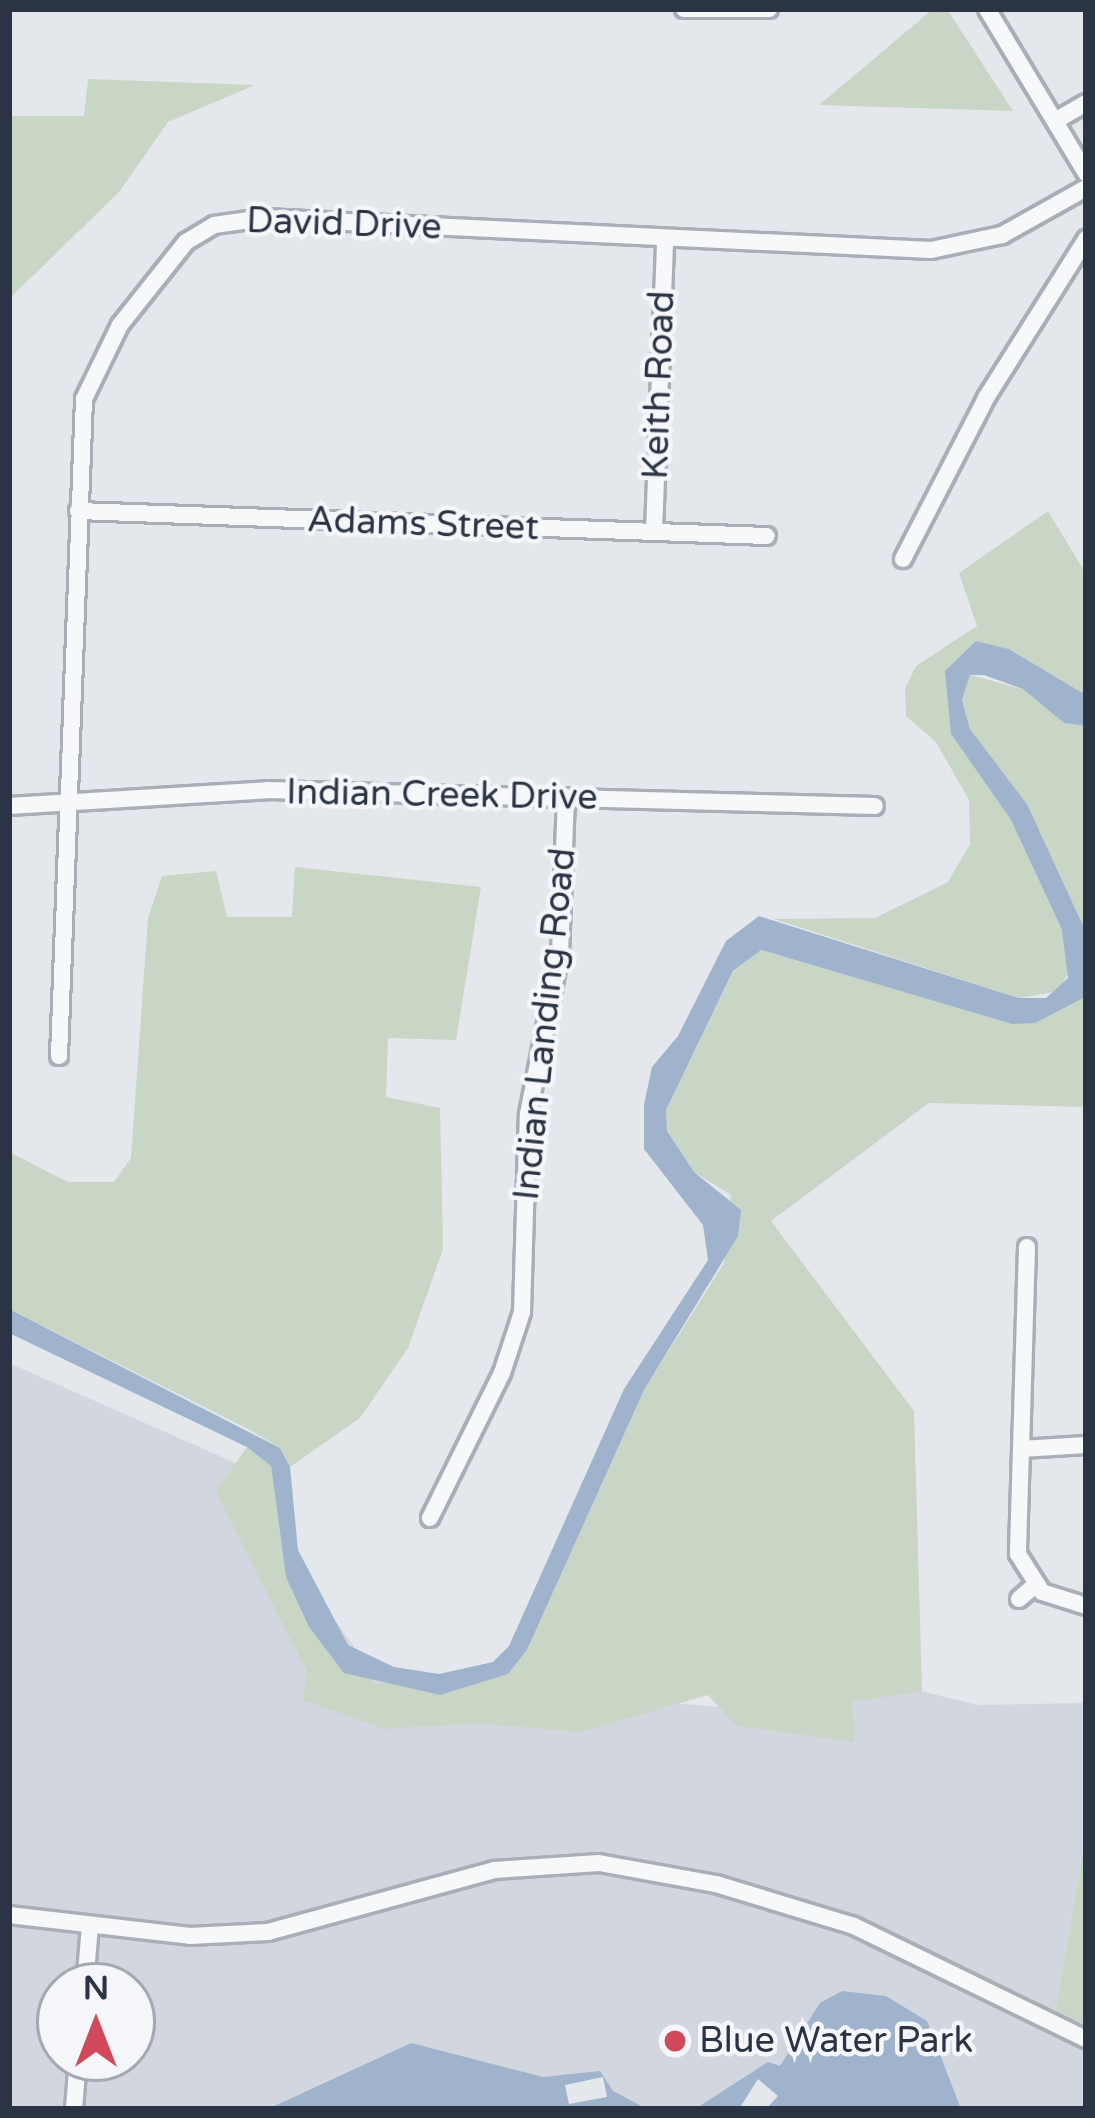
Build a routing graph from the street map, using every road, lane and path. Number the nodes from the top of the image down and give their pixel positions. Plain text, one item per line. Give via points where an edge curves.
1 (685, 9) edge
2 (770, 9) edge
3 (987, 9) edge
4 (1086, 103) edge
5 (1055, 121) junction
6 (1086, 173) edge
7 (1086, 188) edge
8 (665, 238) junction
9 (1086, 239) edge
10 (78, 511) junction
11 (654, 531) junction
12 (767, 536) dead end
13 (903, 559) dead end
14 (566, 797) junction
15 (66, 802) junction
16 (9, 806) edge
17 (875, 806) dead end
18 (59, 1056) dead end
19 (1028, 1247) dead end
20 (1086, 1445) edge
21 (1021, 1449) junction
22 (430, 1518) dead end
23 (1034, 1586) junction
24 (1018, 1599) dead end
25 (1086, 1606) edge
26 (9, 1915) edge
27 (90, 1925) junction
28 (87, 1962) edge
29 (1086, 2039) edge

1 - 2 street
3 - 5 street
4 - 5 street
5 - 6 street
7 - 8 street, David Drive via 1002,235 950,249
8 - 10 street, David Drive via 264,218 214,225 169,257 98,362 84,399
8 - 11 street, Keith Road
9 - 13 street via 986,398
10 - 11 street, Adams Street
10 - 15 street, David Drive
11 - 12 street, Adams Street
14 - 15 street, Indian Creek Drive via 268,790
14 - 17 street, Indian Creek Drive
14 - 22 street, Indian Landing Road via 560,954 528,1114 522,1312 502,1372
15 - 16 street, Indian Creek Drive
15 - 18 street, David Drive
19 - 21 street
20 - 21 street
21 - 23 street via 1018,1554
23 - 24 street
23 - 25 street
26 - 27 street
27 - 28 street
27 - 29 street via 190,1936 268,1932 494,1870 599,1863 716,1884 854,1926

